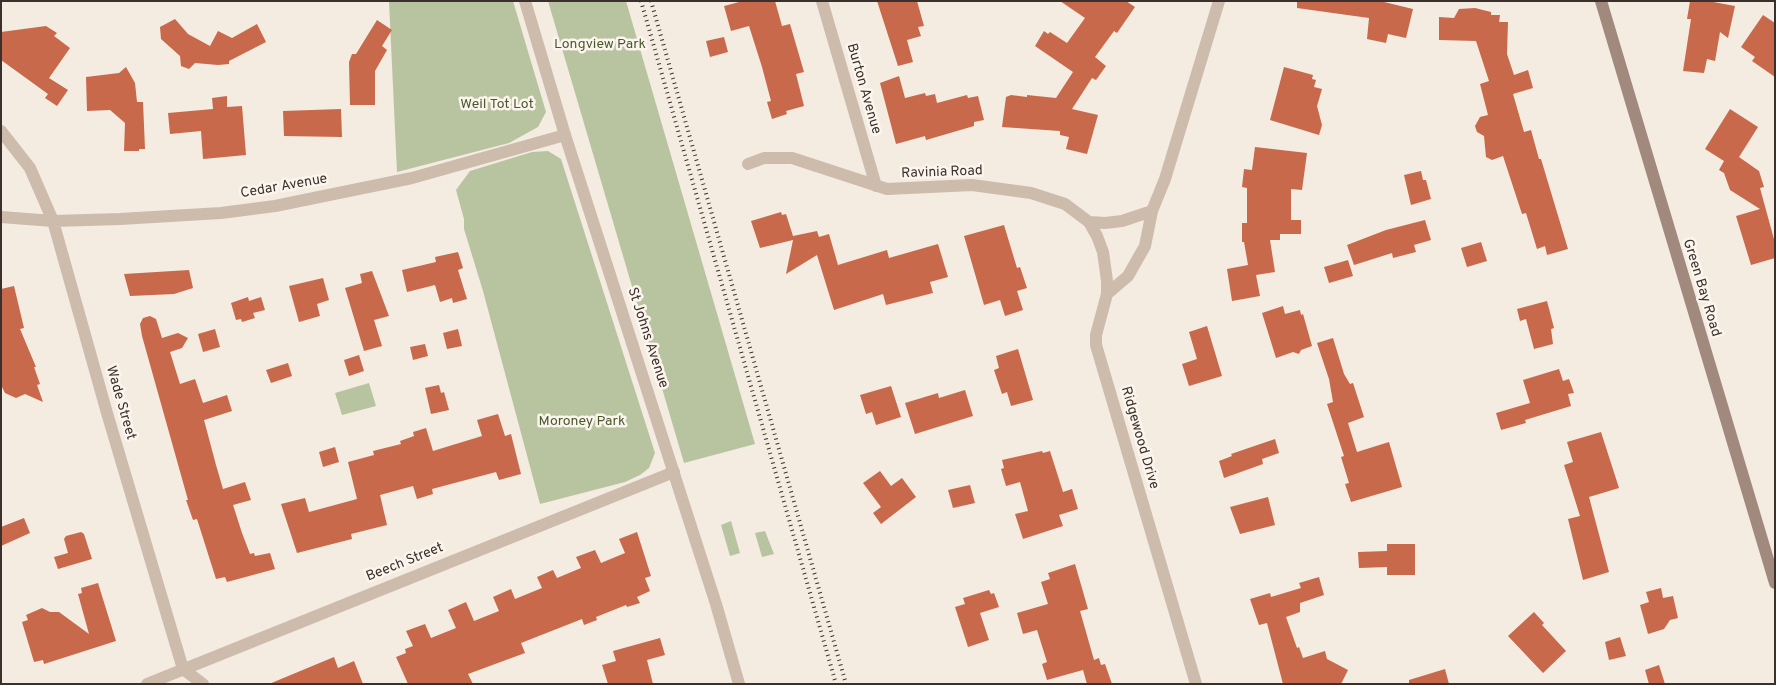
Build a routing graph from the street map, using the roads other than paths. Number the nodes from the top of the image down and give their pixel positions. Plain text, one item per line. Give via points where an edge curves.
1 (525, 1) edge
2 (822, 1) edge
3 (1219, 1) edge
4 (1601, 1) edge
5 (1, 132) edge
6 (565, 135) junction
7 (748, 164) dead end
8 (876, 186) junction
9 (1152, 211) junction
10 (1, 217) edge
11 (53, 220) junction
12 (1088, 222) junction
13 (1106, 294) junction
14 (674, 472) junction
15 (1775, 583) edge
16 (183, 669) junction
17 (147, 684) edge
18 (203, 684) edge
19 (739, 684) edge
20 (1196, 684) edge

1 - 6 street, St Johns Avenue
2 - 8 street, Burton Avenue
3 - 9 street via 1165,179
4 - 15 main road, Green Bay Road
5 - 11 street, Wade Street via 30,168
6 - 11 street, Cedar Avenue via 412,178 275,206 221,213
6 - 14 street, St Johns Avenue
7 - 8 street, Ravinia Road via 764,158 792,158
8 - 12 street, Ravinia Road via 898,190 954,185 998,187 1064,204
9 - 12 street via 1105,224
9 - 13 street via 1145,246 1137,262 1128,276
10 - 11 street, Cedar Avenue
11 - 16 street, Wade Street
12 - 13 street, Ravinia Road via 1103,252
13 - 20 street, Ridgewood Drive via 1096,345
14 - 16 street, Beech Street
14 - 19 street, St Johns Avenue
16 - 17 street, Beech Street
16 - 18 street

